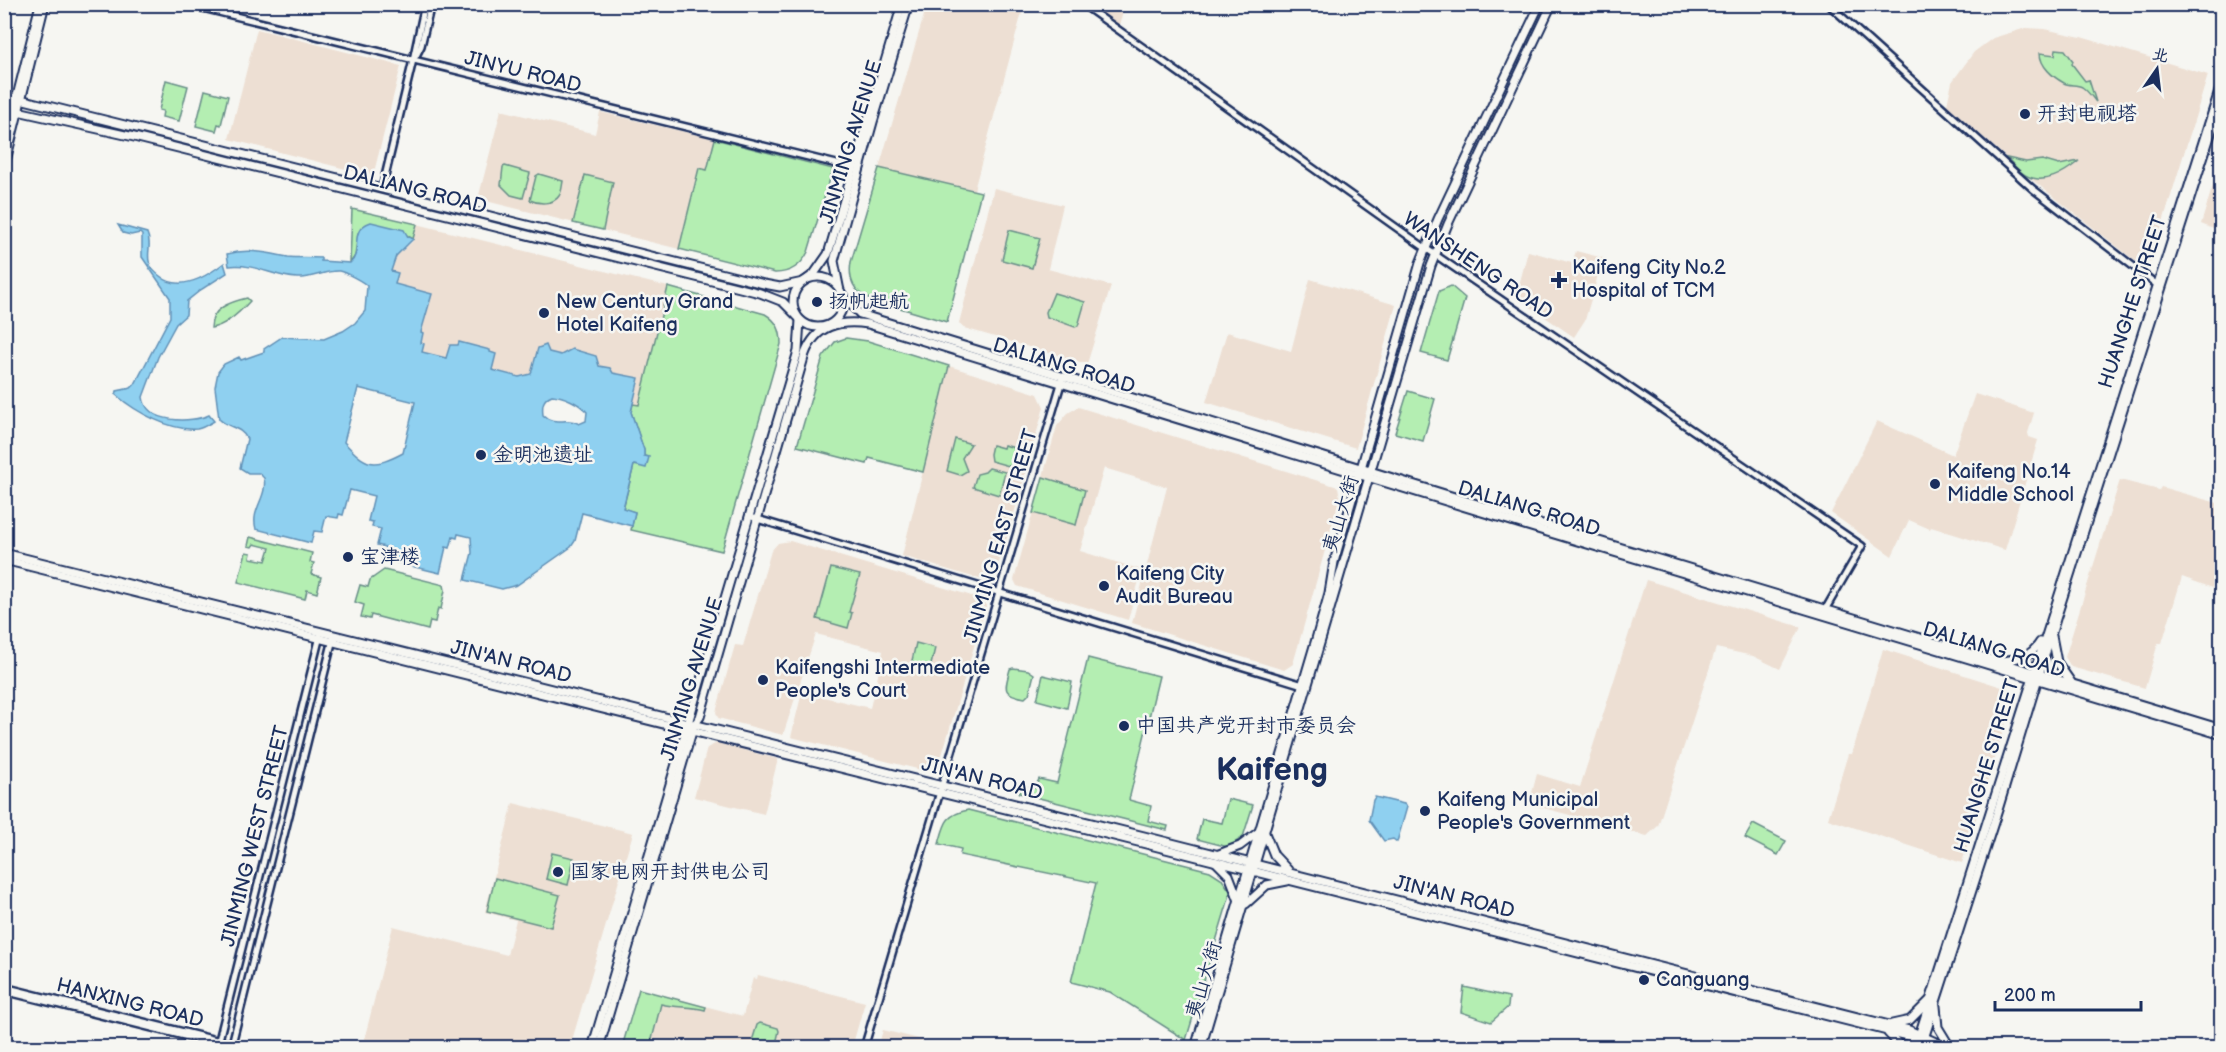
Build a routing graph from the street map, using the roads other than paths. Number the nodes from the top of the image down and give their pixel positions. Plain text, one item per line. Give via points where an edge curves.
1 (40, 4) edge
2 (45, 4) edge
3 (186, 4) edge
4 (425, 4) edge
5 (431, 4) edge
6 (902, 4) edge
7 (909, 4) edge
8 (1082, 4) edge
9 (1540, 4) edge
10 (1552, 4) edge
11 (1828, 4) edge
12 (413, 60) junction
13 (2222, 82) edge
14 (4, 95) edge
15 (19, 99) junction
16 (2222, 99) edge
17 (4, 108) edge
18 (16, 111) junction
19 (4, 148) edge
20 (853, 168) junction
21 (4, 169) edge
22 (382, 189) junction
23 (1425, 248) junction
24 (1435, 255) junction
25 (805, 281) junction
26 (2156, 284) junction
27 (840, 291) junction
28 (798, 318) junction
29 (826, 326) junction
30 (1062, 380) junction
31 (1360, 471) junction
32 (1370, 474) junction
33 (753, 518) junction
34 (4, 553) edge
35 (4, 560) edge
36 (1000, 594) junction
37 (1825, 610) junction
38 (2049, 633) junction
39 (320, 635) junction
40 (333, 638) junction
41 (1996, 662) junction
42 (2035, 677) junction
43 (1303, 685) junction
44 (2073, 685) junction
45 (690, 727) junction
46 (2222, 729) edge
47 (2222, 735) edge
48 (941, 790) junction
49 (1263, 831) junction
50 (1215, 857) junction
51 (1252, 867) junction
52 (1292, 877) junction
53 (1241, 904) junction
54 (4, 989) edge
55 (1934, 1000) junction
56 (1887, 1028) junction
57 (1920, 1041) edge
58 (218, 1044) edge
59 (232, 1046) edge
60 (248, 1047) edge
61 (592, 1047) edge
62 (599, 1047) edge
63 (864, 1047) edge
64 (1195, 1047) edge
65 (1201, 1047) edge
66 (1902, 1047) edge
67 (1934, 1047) edge
68 (1950, 1047) edge

1 - 15 main road
2 - 15 main road
3 - 12 street, JINYU ROAD
4 - 12 street
5 - 12 street via 421,46
6 - 20 main road, JINMING AVENUE
7 - 27 main road, JINMING AVENUE via 835,255 834,272
8 - 23 street, WANSHENG ROAD
9 - 23 main road, 夷山大街
10 - 24 main road, 夷山大街
11 - 26 street via 2032,189
12 - 20 street, JINYU ROAD
12 - 22 street
13 - 26 main road, HUANGHE STREET
14 - 15 main road, DALIANG ROAD
15 - 18 main road
15 - 22 main road, DALIANG ROAD
16 - 38 main road, HUANGHE STREET
17 - 18 main road, DALIANG ROAD
18 - 19 main road
18 - 21 main road
18 - 28 main road, DALIANG ROAD via 760,293 783,302
20 - 25 main road, JINMING AVENUE via 828,254
22 - 25 main road, DALIANG ROAD via 764,284 780,287
23 - 24 street, WANSHENG ROAD
23 - 31 main road, 夷山大街
24 - 32 main road, 夷山大街
24 - 37 street, WANSHENG ROAD via 1862,546
25 - 27 main road via 827,279
25 - 28 main road via 794,296
26 - 38 main road, HUANGHE STREET
27 - 29 main road via 842,309
27 - 30 main road, DALIANG ROAD via 851,306 869,318
28 - 29 main road via 814,327
28 - 33 main road, JINMING AVENUE via 798,351
29 - 30 main road, DALIANG ROAD via 868,324
29 - 33 main road, JINMING AVENUE via 805,354
30 - 31 main road, DALIANG ROAD
30 - 36 street, JINMING EAST STREET
31 - 32 main road, DALIANG ROAD
31 - 43 main road, 夷山大街
32 - 37 main road, DALIANG ROAD
32 - 42 main road, DALIANG ROAD
32 - 49 main road, 夷山大街
33 - 36 street
33 - 45 main road, JINMING AVENUE
34 - 39 main road, JIN'AN ROAD
35 - 39 main road, JIN'AN ROAD
36 - 43 street
36 - 48 street, JINMING EAST STREET
37 - 41 main road, DALIANG ROAD
38 - 41 main road via 2028,655
38 - 42 main road, HUANGHE STREET
38 - 44 main road via 2057,662
39 - 40 main road, JIN'AN ROAD
39 - 58 street, JINMING WEST STREET
40 - 45 main road, JIN'AN ROAD
40 - 59 street, JINMING WEST STREET
41 - 42 main road, DALIANG ROAD
42 - 44 main road, DALIANG ROAD
42 - 47 main road, DALIANG ROAD
42 - 55 main road, HUANGHE STREET
43 - 49 main road, 夷山大街
44 - 46 main road, DALIANG ROAD
45 - 48 main road, JIN'AN ROAD
45 - 61 main road, JINMING AVENUE
45 - 62 main road, JINMING AVENUE
48 - 50 main road, JIN'AN ROAD
48 - 63 street, JINMING EAST STREET
49 - 50 main road
49 - 51 main road, 夷山大街
49 - 52 main road via 1274,855
50 - 51 main road, JIN'AN ROAD
50 - 53 main road via 1229,874
51 - 52 main road, JIN'AN ROAD
51 - 53 main road, 夷山大街
52 - 53 main road via 1267,885
52 - 56 main road, JIN'AN ROAD
53 - 64 main road, 夷山大街
53 - 65 main road, 夷山大街
54 - 58 street, HANXING ROAD
55 - 56 main road via 1910,1020
55 - 57 main road, HUANGHE STREET
55 - 68 main road via 1940,1031
56 - 57 main road, JIN'AN ROAD
56 - 66 main road
57 - 67 main road, JIN'AN ROAD
57 - 68 main road, JIN'AN ROAD
58 - 59 street, HANXING ROAD
59 - 60 street, HANXING ROAD

